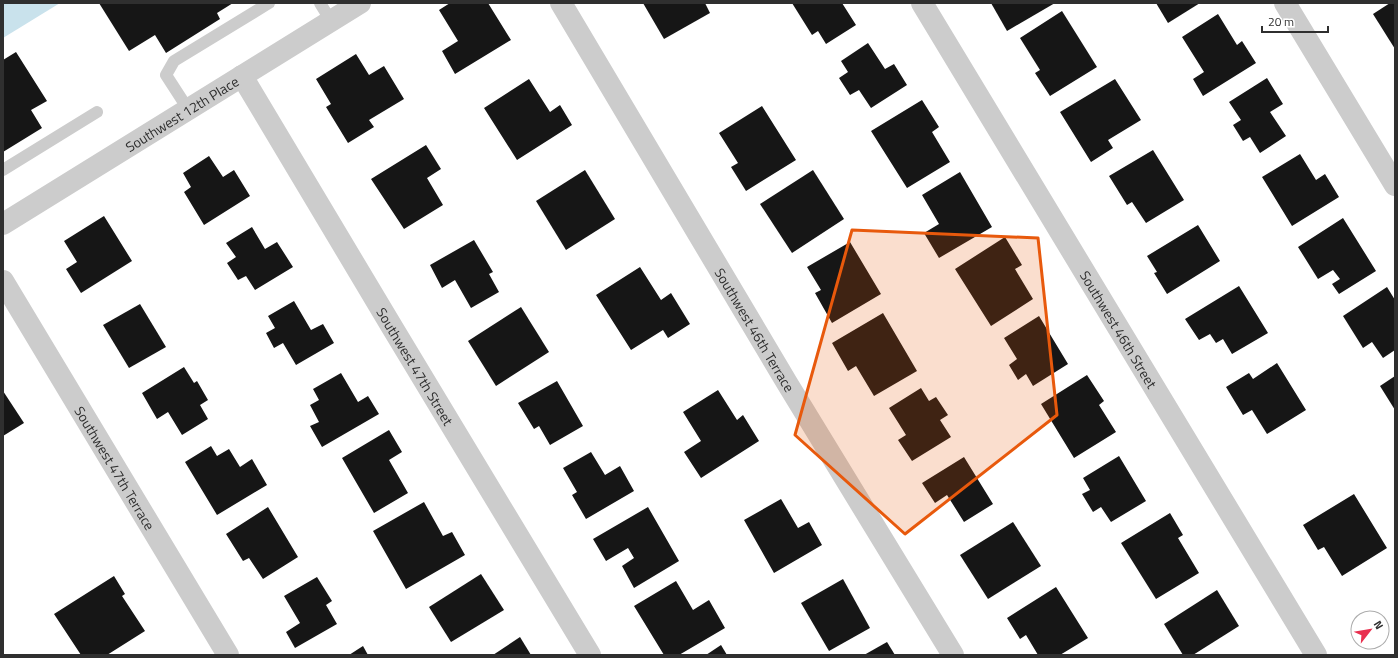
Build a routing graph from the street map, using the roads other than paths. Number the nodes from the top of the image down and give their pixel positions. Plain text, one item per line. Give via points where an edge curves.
1 (269, 3) edge
2 (360, 3) edge
3 (561, 3) edge
4 (922, 3) edge
5 (1285, 3) edge
6 (326, 12) edge
7 (242, 76) junction
8 (188, 109) junction
9 (96, 112) dead end
10 (3, 170) edge
11 (1395, 185) edge
12 (4, 221) edge
13 (3, 281) edge
14 (228, 655) edge
15 (590, 655) edge
16 (952, 655) edge
17 (1316, 655) edge

1 - 8 lane via 174,61 166,75
2 - 6 street, Southwest 12th Place
3 - 16 street, Southwest 46th Terrace
4 - 17 street, Southwest 46th Street
5 - 11 street
6 - 7 street, Southwest 12th Place
7 - 8 street, Southwest 12th Place
7 - 15 street, Southwest 47th Street
8 - 12 street, Southwest 12th Place
9 - 10 lane
13 - 14 street, Southwest 47th Terrace

